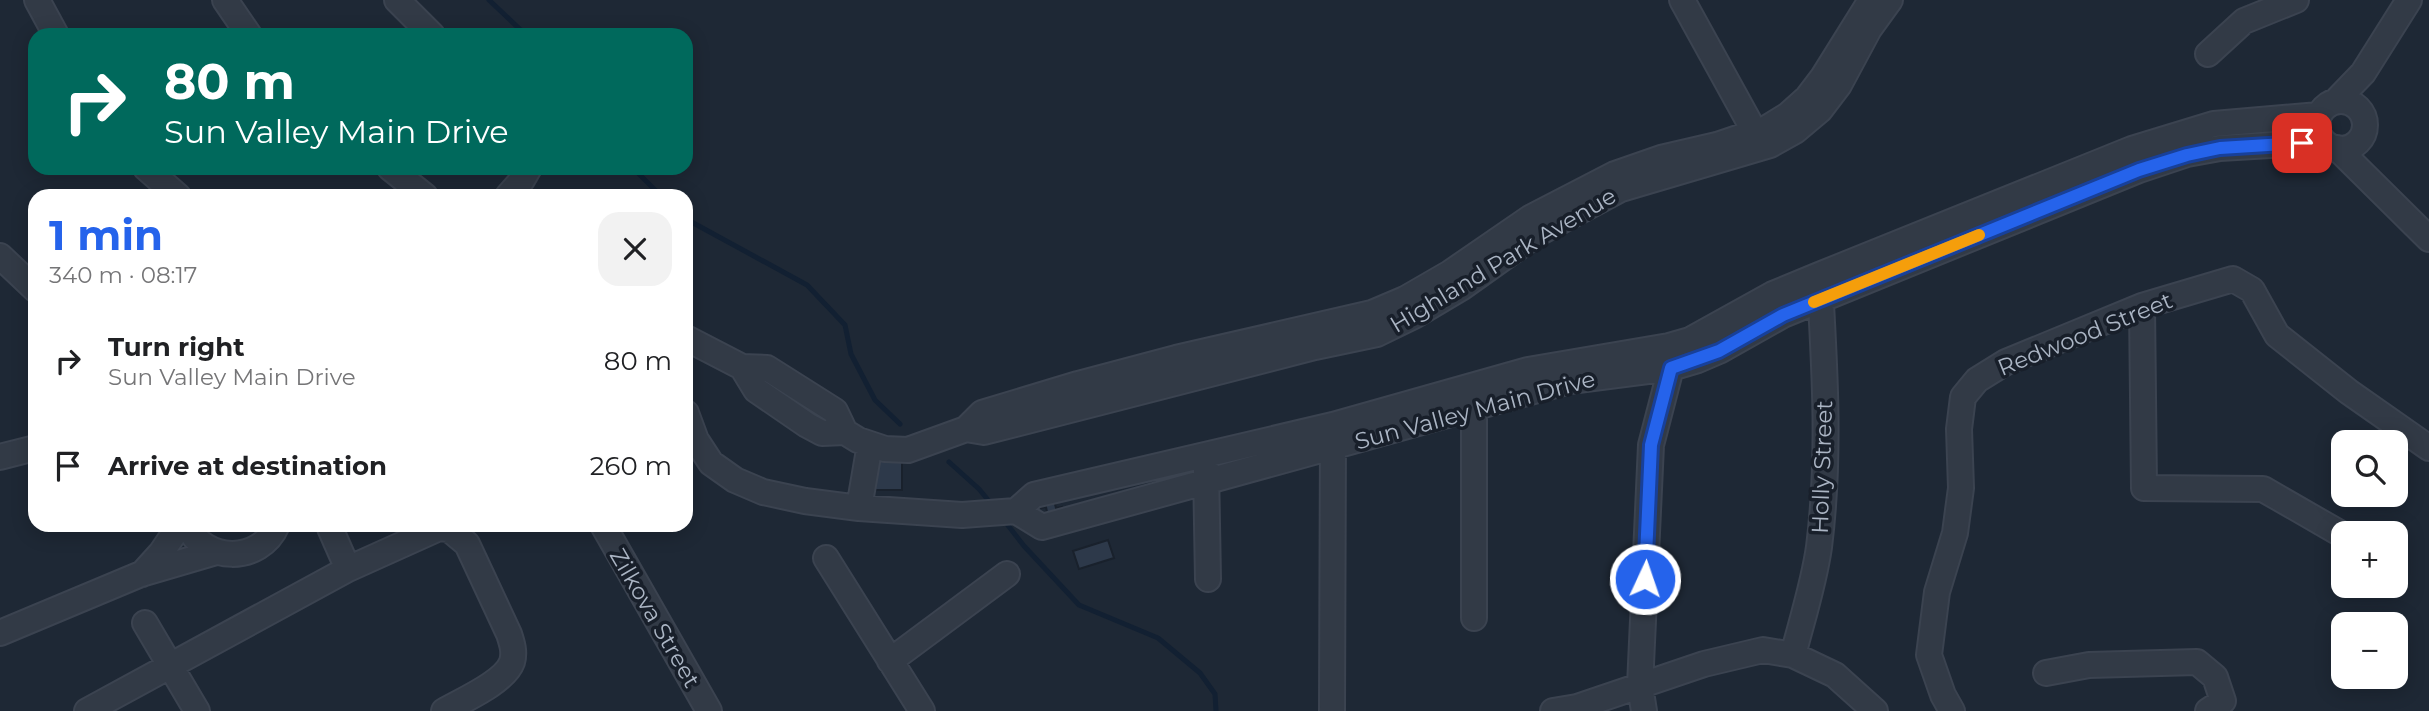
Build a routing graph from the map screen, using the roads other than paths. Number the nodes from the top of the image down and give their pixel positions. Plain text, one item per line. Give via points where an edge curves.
1 (37, 0) edge
2 (225, 0) edge
3 (397, 0) edge
4 (1682, 0) edge
5 (1871, 0) edge
6 (1890, 0) edge
7 (2295, 0) edge
8 (2409, 0) edge
9 (52, 28) edge
10 (244, 28) edge
11 (425, 28) edge
12 (2208, 54) dead end
13 (2362, 74) junction
14 (2328, 108) junction
15 (2362, 124) junction
16 (1760, 139) junction
17 (2331, 145) junction
18 (154, 175) edge
19 (399, 175) edge
20 (525, 175) edge
21 (2368, 182) junction
22 (170, 189) edge
23 (416, 189) edge
24 (514, 189) edge
25 (2429, 239) edge
26 (0, 256) edge
27 (1819, 275) junction
28 (28, 282) edge
29 (1821, 299) junction
30 (2143, 306) junction
31 (693, 342) edge
32 (1670, 357) junction
33 (742, 367) junction
34 (795, 386) junction
35 (1475, 396) junction
36 (781, 407) junction
37 (693, 432) edge
38 (845, 432) junction
39 (1333, 437) junction
40 (870, 444) junction
41 (2429, 448) edge
42 (28, 449) edge
43 (693, 451) edge
44 (1206, 456) junction
45 (0, 457) edge
46 (711, 463) junction
47 (1206, 482) junction
48 (859, 508) junction
49 (1012, 512) junction
50 (2331, 528) edge
51 (175, 532) edge
52 (192, 532) edge
53 (273, 532) edge
54 (332, 532) edge
55 (430, 532) edge
56 (454, 532) edge
57 (607, 532) edge
58 (216, 552) junction
59 (825, 558) dead end
60 (348, 569) junction
61 (141, 574) junction
62 (1007, 574) dead end
63 (1208, 579) dead end
64 (1474, 618) dead end
65 (145, 623) dead end
66 (0, 633) edge
67 (1793, 655) junction
68 (890, 661) junction
69 (170, 665) junction
70 (2046, 673) dead end
71 (1640, 686) junction
72 (87, 711) edge
73 (197, 711) edge
74 (444, 711) edge
75 (709, 711) edge
76 (922, 711) edge
77 (1315, 711) edge
78 (1333, 711) edge
79 (1553, 711) edge
80 (1644, 711) edge
81 (1875, 711) edge
82 (1952, 711) edge
83 (2208, 711) edge

1 - 9 street
2 - 10 street
3 - 11 street
4 - 16 street
5 - 16 street, Highland Park Avenue via 1807,99
6 - 16 street, Highland Park Avenue via 1820,110 1796,131
7 - 12 street via 2244,21
8 - 13 street
13 - 14 street
13 - 15 street
14 - 15 street via 2351,103
14 - 17 street via 2317,129
14 - 27 street, Sun Valley Main Drive via 2179,133
15 - 17 street via 2352,146
15 - 21 street
16 - 40 street, Highland Park Avenue via 1615,174 1530,218 1427,286 1372,313 1078,384 982,413 966,429 908,450
17 - 21 street
17 - 29 street, Sun Valley Main Drive via 2220,148 2175,158
18 - 22 street
19 - 23 street
20 - 24 street
21 - 25 street
26 - 28 street
27 - 29 street, Holly Street
27 - 32 street, Sun Valley Main Drive via 1773,294 1690,340
29 - 32 street, Sun Valley Main Drive via 1719,351
29 - 67 street, Holly Street via 1826,458 1819,549
30 - 41 street, Redwood Street via 2233,279 2252,290 2277,335
30 - 50 street via 2144,488 2263,489
30 - 82 street, Redwood Street via 2006,362 1977,380 1963,397 1961,488 1955,533 1937,592 1929,655
31 - 33 street, Highland Park Avenue
32 - 35 street, Sun Valley Main Drive via 1528,370
32 - 71 street via 1651,445
33 - 34 street, Highland Park Avenue via 767,368
33 - 36 street, Highland Park Avenue via 756,390
34 - 36 street
34 - 38 street, Highland Park Avenue via 835,411
35 - 39 street, Sun Valley Main Drive
35 - 64 street
36 - 38 street, Highland Park Avenue via 822,433
37 - 46 street, Sun Valley Main Drive
38 - 40 street, Highland Park Avenue
39 - 44 street, Sun Valley Main Drive
39 - 47 street, Sun Valley Main Drive
39 - 78 street
40 - 48 street
42 - 45 street
43 - 46 street
44 - 47 street
44 - 49 street, Sun Valley Main Drive via 1034,495
46 - 48 street, Sun Valley Main Drive via 763,492
47 - 49 street, Sun Valley Main Drive via 1042,527
47 - 63 street
48 - 49 street, Sun Valley Main Drive via 962,515
51 - 61 street
52 - 58 street
53 - 58 street via 268,540 243,554
54 - 60 street
55 - 60 street
56 - 74 street via 467,544 514,649 504,674
57 - 75 street, Zilkova Street
58 - 61 street
59 - 68 street
60 - 69 street
61 - 66 street
62 - 68 street
65 - 69 street
67 - 71 street via 1763,650
67 - 81 street via 1835,675
68 - 76 street
69 - 72 street
69 - 73 street
70 - 83 street via 2089,665 2197,662 2215,677 2223,701
71 - 79 street
71 - 80 street
77 - 78 street

